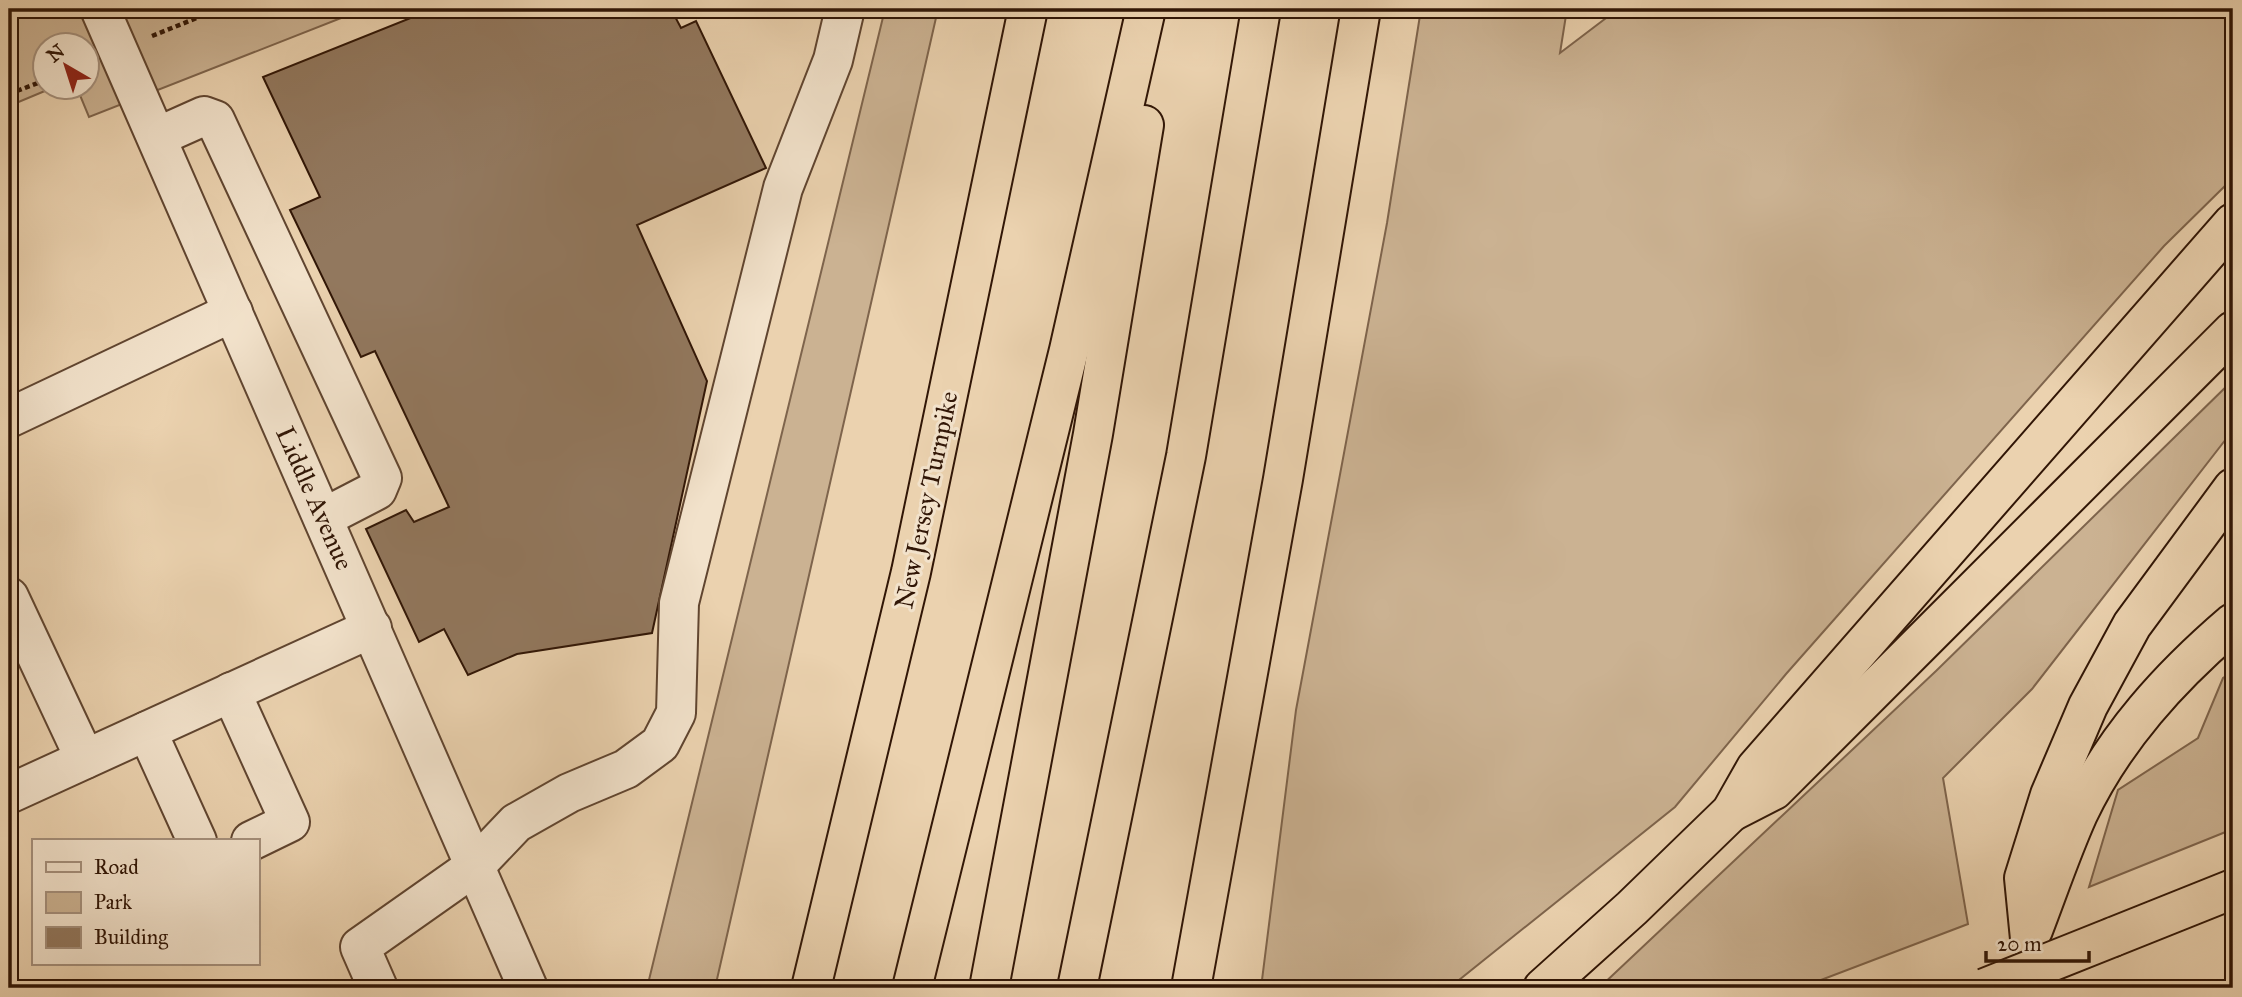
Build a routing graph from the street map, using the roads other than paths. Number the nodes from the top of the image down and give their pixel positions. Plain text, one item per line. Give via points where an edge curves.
1 (100, 9) edge
2 (841, 9) edge
3 (1028, 9) edge
4 (1146, 9) edge
5 (1164, 9) edge
6 (1261, 9) edge
7 (1361, 9) edge
8 (157, 137) junction
9 (2233, 223) edge
10 (233, 312) junction
11 (2233, 331) edge
12 (9, 418) edge
13 (2233, 488) edge
14 (323, 518) junction
15 (9, 597) edge
16 (2233, 623) edge
17 (372, 628) junction
18 (231, 692) junction
19 (147, 731) junction
20 (85, 760) junction
21 (9, 794) edge
22 (1731, 812) junction
23 (196, 839) edge
24 (255, 839) edge
25 (475, 866) junction
26 (2233, 889) edge
27 (2030, 939) junction
28 (379, 988) edge
29 (528, 988) edge
30 (811, 988) edge
31 (912, 988) edge
32 (989, 988) edge
33 (1076, 988) edge
34 (1191, 988) edge
35 (1543, 988) edge
36 (1985, 988) edge
37 (2018, 988) edge

1 - 8 street, Liddle Avenue
2 - 25 street via 844,13 833,61 783,188 679,603 676,713 660,744 626,769 569,793 516,823
3 - 30 highway, New Jersey Turnpike via 911,572
4 - 31 highway via 1069,350
5 - 32 highway via 1093,434
6 - 33 highway via 1186,456
7 - 34 highway via 1283,479
8 - 10 street, Liddle Avenue
8 - 14 street via 204,116 215,120 382,478 377,491
9 - 22 highway via 1756,768
10 - 12 street
10 - 14 street, Liddle Avenue
11 - 22 highway via 1774,790
13 - 27 highway via 2132,625 2088,706 2050,795 2024,878
14 - 17 street, Liddle Avenue
15 - 20 street
16 - 27 highway via 2179,671 2140,715 2103,769 2078,814
17 - 18 street
17 - 25 street, Liddle Avenue
18 - 19 street
18 - 24 street via 290,822
19 - 20 street
19 - 23 street
20 - 21 street
22 - 35 highway
25 - 28 street via 360,947
25 - 29 street, Liddle Avenue
26 - 36 highway, bridge
27 - 37 highway

